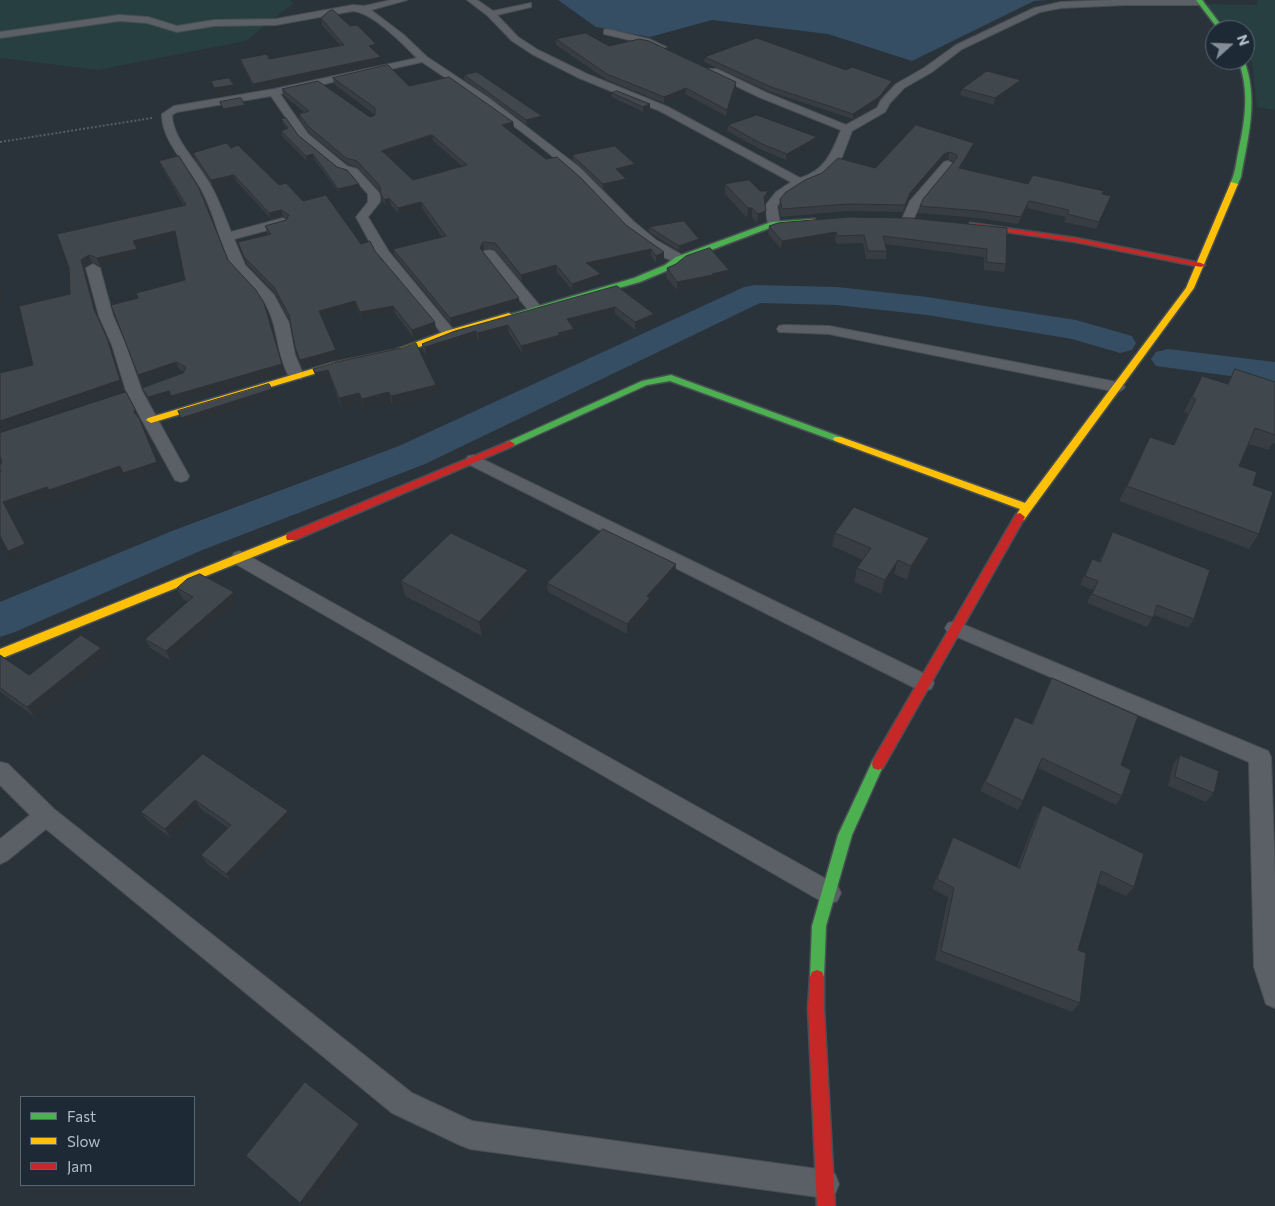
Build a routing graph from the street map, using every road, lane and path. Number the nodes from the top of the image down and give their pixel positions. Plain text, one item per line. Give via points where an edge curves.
1 (403, 0) edge
2 (471, 0) edge
3 (1199, 1) edge
4 (528, 5) dead end
5 (1051, 7) joint
6 (364, 9) junction
7 (491, 14) junction
8 (1214, 20) edge
9 (607, 32) dead end
10 (0, 35) edge
11 (671, 52) edge
12 (424, 59) junction
13 (705, 68) edge
14 (1246, 70) edge
15 (322, 82) junction
16 (244, 84) dead end
17 (274, 92) junction
18 (336, 93) edge
19 (250, 96) junction
20 (167, 114) junction
21 (847, 129) junction
22 (0, 142) edge
23 (948, 164) dead end
24 (799, 182) junction
25 (908, 219) edge
26 (820, 220) edge
27 (283, 222) edge
28 (774, 224) junction
29 (961, 224) edge
30 (228, 237) junction
31 (489, 254) dead end
32 (679, 259) junction
33 (1202, 265) junction
34 (93, 268) dead end
35 (536, 309) junction
36 (784, 329) dead end
37 (449, 333) junction
38 (296, 376) junction
39 (152, 385) edge
40 (1116, 387) junction
41 (134, 391) junction
42 (116, 397) edge
43 (151, 420) junction
44 (474, 460) junction
45 (181, 476) dead end
46 (1027, 508) junction
47 (240, 558) junction
48 (956, 628) junction
49 (0, 654) edge
50 (924, 683) junction
51 (0, 771) edge
52 (46, 816) junction
53 (0, 854) edge
54 (829, 893) junction
55 (1275, 995) edge
56 (826, 1195) edge

1 - 6 street
2 - 7 street
3 - 5 street
3 - 8 street
4 - 7 street
5 - 21 street via 1037,10 959,47 900,86 881,110
6 - 10 street via 276,22 214,22 177,29 148,20 119,18
6 - 12 street
7 - 24 street via 514,39 535,52 664,110
9 - 11 street via 653,43
12 - 15 street
12 - 32 street via 486,100 569,164 644,237
13 - 21 street
14 - 33 street via 1250,97 1237,177
15 - 17 street
15 - 18 street
16 - 19 street
17 - 19 street
17 - 37 street via 304,136 343,168 353,171 374,194 374,202 362,217 383,254
19 - 20 street via 174,109
20 - 22 path
20 - 30 street via 167,122 186,160 205,185
21 - 24 street via 836,156 816,178
23 - 25 street via 914,204
24 - 28 street via 771,206
26 - 28 street
27 - 30 street
28 - 32 street
29 - 33 street via 1076,240
30 - 38 street via 239,266 269,298 282,323
31 - 35 street
32 - 35 street via 668,268 637,280
33 - 40 street via 1190,288
34 - 41 street via 106,316
35 - 37 street
36 - 40 street via 829,330
37 - 38 street via 397,352
38 - 43 street
39 - 41 street
40 - 46 street
41 - 42 street
41 - 43 street
43 - 45 street
44 - 46 street via 645,383 671,378
44 - 47 street
44 - 50 street
46 - 48 street
47 - 49 street
47 - 54 street
48 - 50 street
48 - 55 street via 1260,757 1266,967
50 - 54 street via 885,750 845,835
51 - 52 street
52 - 53 street
52 - 56 street via 402,1103 470,1135
54 - 56 street via 819,926 816,1008

